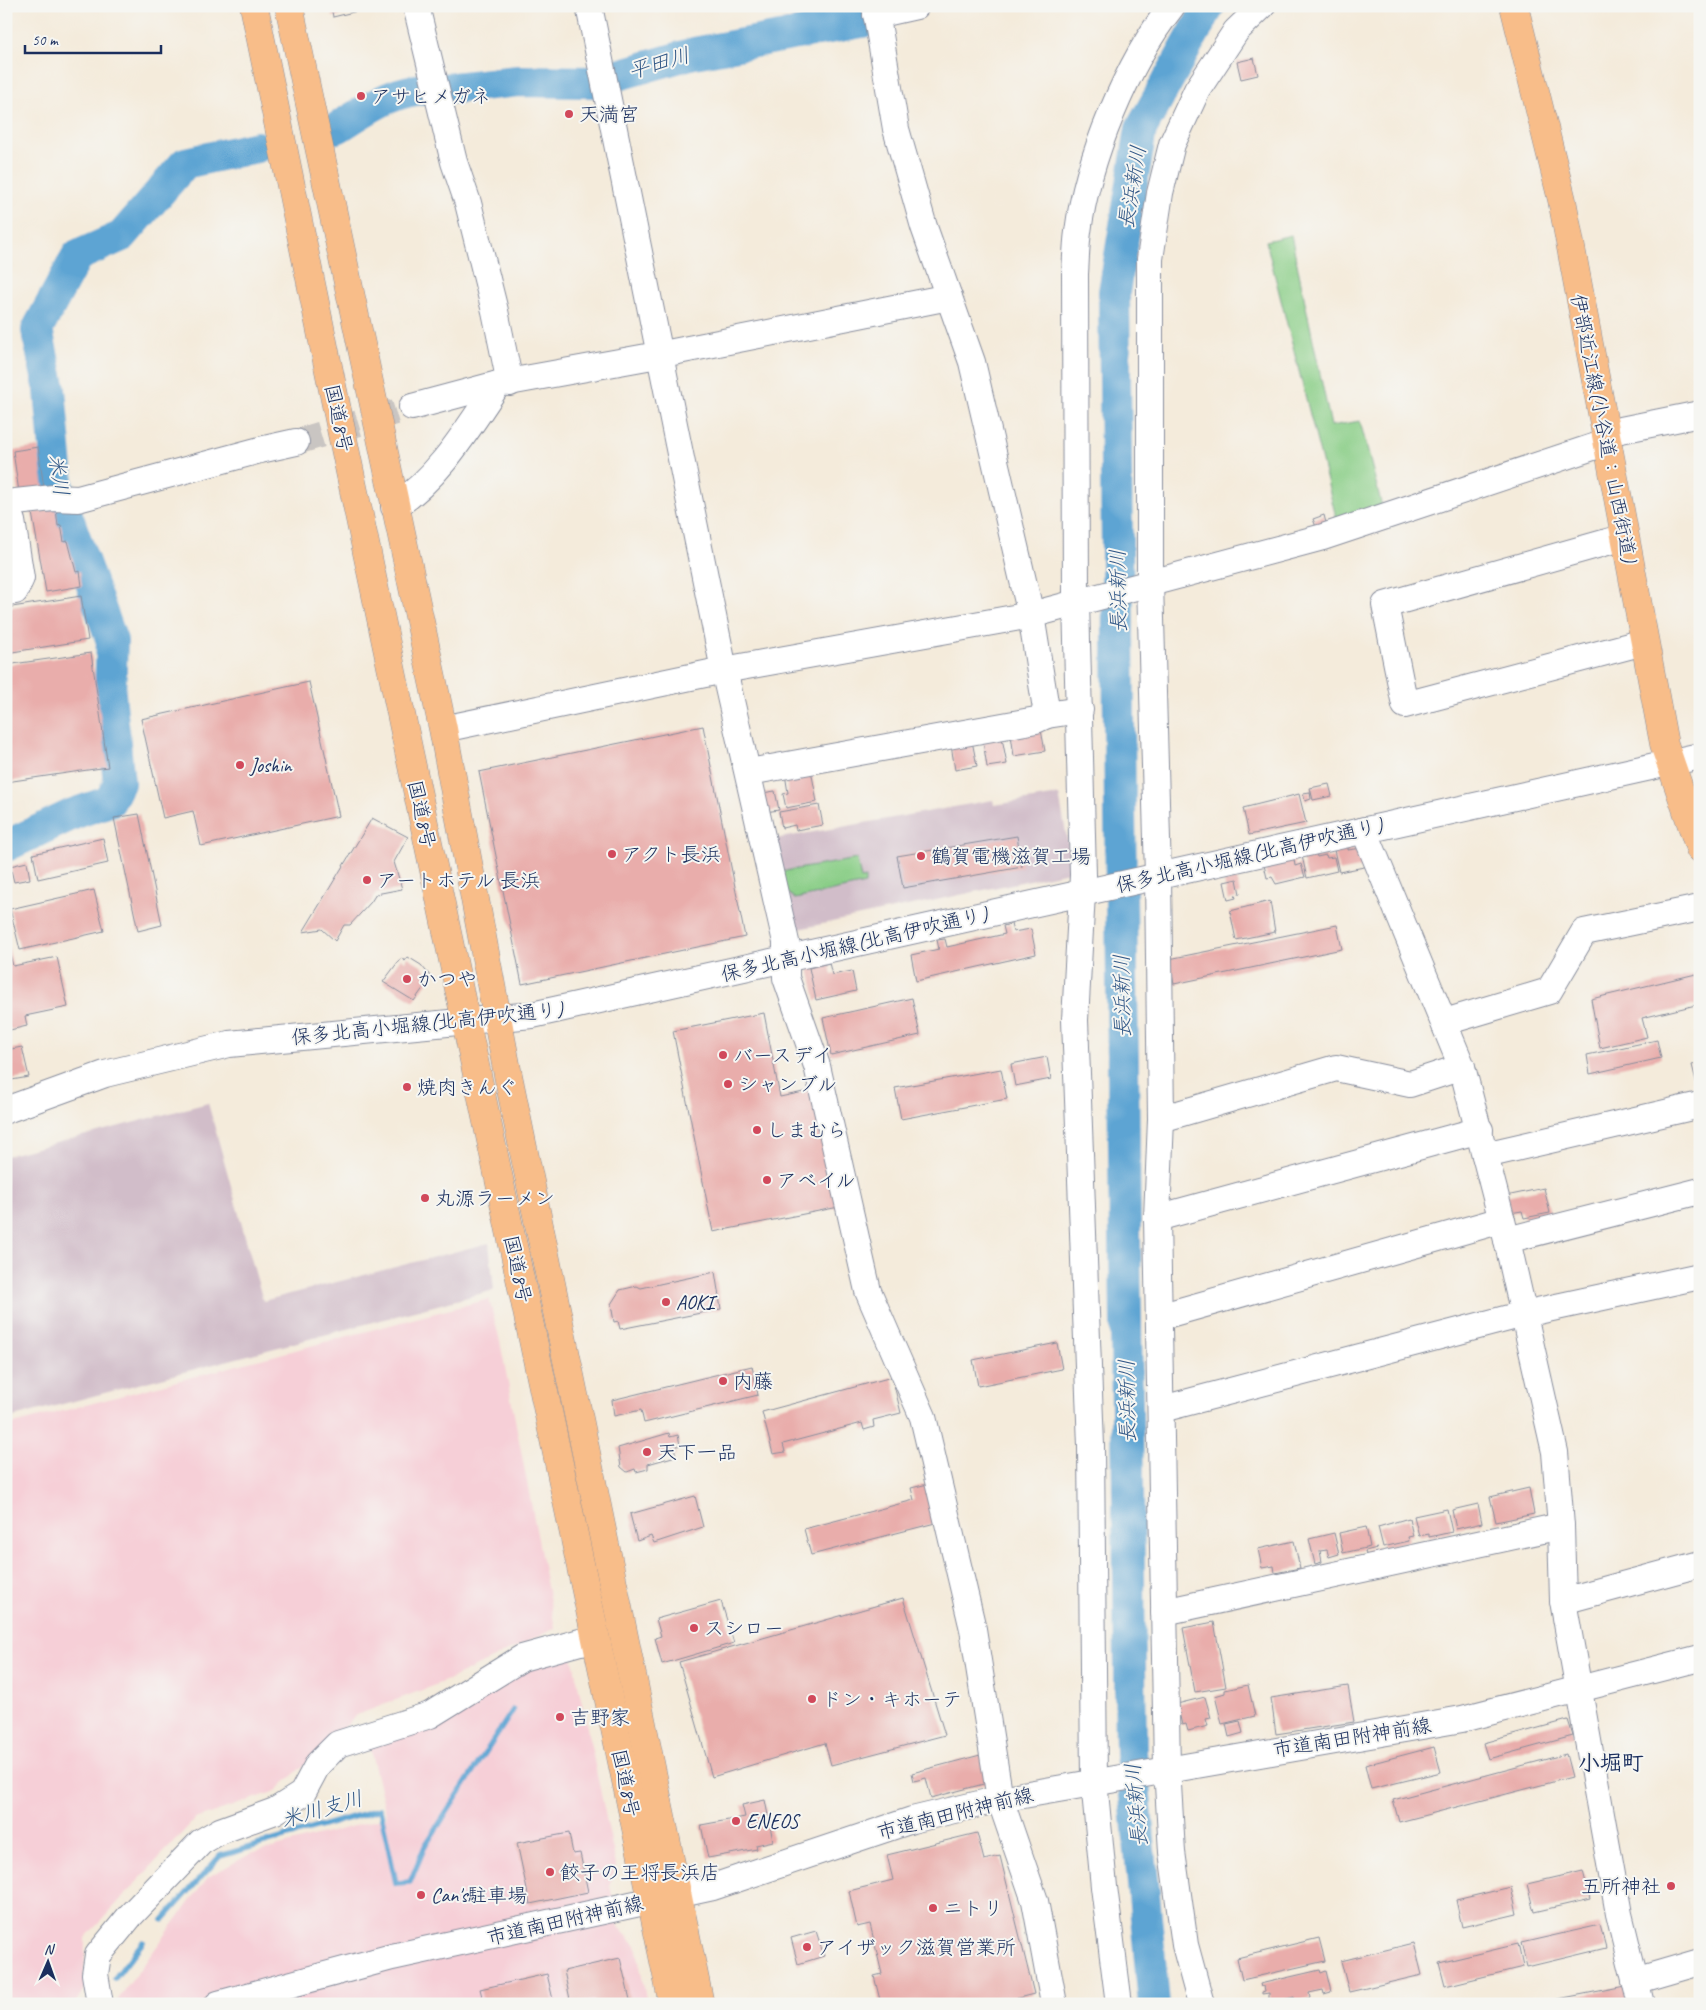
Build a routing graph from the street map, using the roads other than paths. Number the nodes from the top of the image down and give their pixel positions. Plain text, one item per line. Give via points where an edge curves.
1 (254, 6) edge
2 (289, 6) edge
3 (416, 6) edge
4 (588, 6) edge
5 (916, 6) edge
6 (1172, 6) edge
7 (1262, 6) edge
8 (1514, 6) edge
9 (875, 11) edge
10 (949, 297) junction
11 (658, 355) junction
12 (504, 384) junction
13 (412, 407) tunnel mouth
14 (1700, 414) edge
15 (1607, 437) junction
16 (296, 442) tunnel mouth
17 (6, 503) edge
18 (394, 507) junction
19 (6, 514) edge
20 (1625, 537) junction
21 (1146, 583) junction
22 (6, 592) edge
23 (1081, 600) junction
24 (1031, 614) junction
25 (1644, 642) junction
26 (724, 670) junction
27 (1080, 710) junction
28 (1047, 715) junction
29 (443, 729) junction
30 (1700, 756) edge
31 (1671, 762) junction
32 (748, 772) junction
33 (1364, 830) junction
34 (1700, 849) edge
35 (1152, 877) junction
36 (1086, 892) junction
37 (1700, 908) edge
38 (786, 959) junction
39 (499, 1018) junction
40 (465, 1022) junction
41 (1445, 1022) junction
42 (1462, 1067) junction
43 (1700, 1105) edge
44 (6, 1110) edge
45 (1161, 1119) junction
46 (1483, 1142) junction
47 (1700, 1191) edge
48 (1157, 1218) junction
49 (1505, 1230) junction
50 (1700, 1276) edge
51 (1524, 1314) junction
52 (1159, 1318) junction
53 (1162, 1409) junction
54 (1561, 1526) junction
55 (1700, 1564) edge
56 (1563, 1601) junction
57 (1164, 1612) junction
58 (596, 1640) junction
59 (1700, 1658) edge
60 (1578, 1690) junction
61 (1167, 1768) junction
62 (1094, 1781) junction
63 (1000, 1799) junction
64 (678, 1896) junction
65 (651, 1901) junction
66 (1700, 1962) edge
67 (1638, 1992) edge
68 (100, 2004) edge
69 (218, 2004) edge
70 (672, 2004) edge
71 (700, 2004) edge
72 (1054, 2004) edge
73 (1119, 2004) edge
74 (1201, 2004) edge

1 - 40 main road, 国道8号
2 - 18 main road, 国道8号
3 - 12 street via 495,310
4 - 11 street
5 - 9 street
6 - 23 street via 1158,24 1120,95 1091,174 1078,232 1075,274
7 - 21 street via 1236,31 1197,90 1172,144 1160,193 1150,259
8 - 15 main road, 伊部近江線(小谷道：山西街道) via 1562,200
9 - 10 street via 896,129 924,227
10 - 11 street
10 - 24 street via 972,362
11 - 12 street
11 - 26 street
12 - 13 street
12 - 18 street via 412,495
14 - 15 street
15 - 20 main road, 伊部近江線(小谷道：山西街道)
15 - 21 street via 1323,537
16 - 17 street via 78,499
18 - 29 main road, 国道8号
19 - 22 street via 12,521 21,578 15,591
20 - 25 main road, 伊部近江線(小谷道：山西街道)
20 - 25 street via 1385,605 1405,706
21 - 23 street
21 - 35 street
23 - 24 street
23 - 27 street
24 - 26 street
24 - 28 street
25 - 31 main road, 伊部近江線(小谷道：山西街道) via 1664,744
26 - 29 street
26 - 32 street
27 - 28 street
27 - 36 street
28 - 32 street via 1036,720
29 - 39 main road, 国道8号
30 - 31 street, 保多北高小堀線(北高伊吹通り)
31 - 33 street, 保多北高小堀線(北高伊吹通り)
31 - 34 main road, 伊部近江線(小谷道：山西街道)
32 - 38 street via 786,942
33 - 35 street, 保多北高小堀線(北高伊吹通り)
33 - 41 street
35 - 36 street, 保多北高小堀線(北高伊吹通り)
35 - 45 street
36 - 38 street, 保多北高小堀線(北高伊吹通り)
36 - 62 street via 1075,1020 1091,1446
37 - 41 street via 1584,932 1549,991
38 - 39 street, 保多北高小堀線(北高伊吹通り) via 532,1015
38 - 63 street via 786,978 817,1066 868,1291 923,1417 973,1629
39 - 40 street, 保多北高小堀線(北高伊吹通り)
39 - 64 main road, 国道8号 via 508,1075
40 - 44 street, 保多北高小堀線(北高伊吹通り) via 229,1044 105,1074
40 - 58 main road, 国道8号
41 - 42 street
42 - 45 street via 1410,1084 1336,1068
42 - 46 street
43 - 46 street
45 - 48 street
46 - 48 street
46 - 49 street
47 - 49 street
48 - 52 street
49 - 51 street
49 - 52 street
50 - 51 street
51 - 53 street
51 - 54 street via 1555,1452
52 - 53 street
53 - 57 street
54 - 56 street
54 - 57 street
55 - 56 street
56 - 60 street
57 - 61 street
58 - 65 main road, 国道8号
58 - 68 street via 522,1658 430,1715 338,1744 318,1764 302,1794 274,1811 220,1831 201,1842 130,1916 98,1955 95,1974
59 - 60 street, 市道南田附神前線
60 - 61 street, 市道南田附神前線 via 1462,1719
60 - 67 street via 1619,1914
61 - 62 street, 市道南田附神前線
61 - 74 street via 1172,1852 1185,1945
62 - 63 street, 市道南田附神前線
62 - 73 street
63 - 64 street, 市道南田附神前線 via 912,1820
63 - 72 street via 1035,1901
64 - 65 street, 市道南田附神前線
64 - 71 main road, 国道8号
65 - 69 street, 市道南田附神前線 via 392,1957
65 - 70 main road, 国道8号
66 - 67 street

